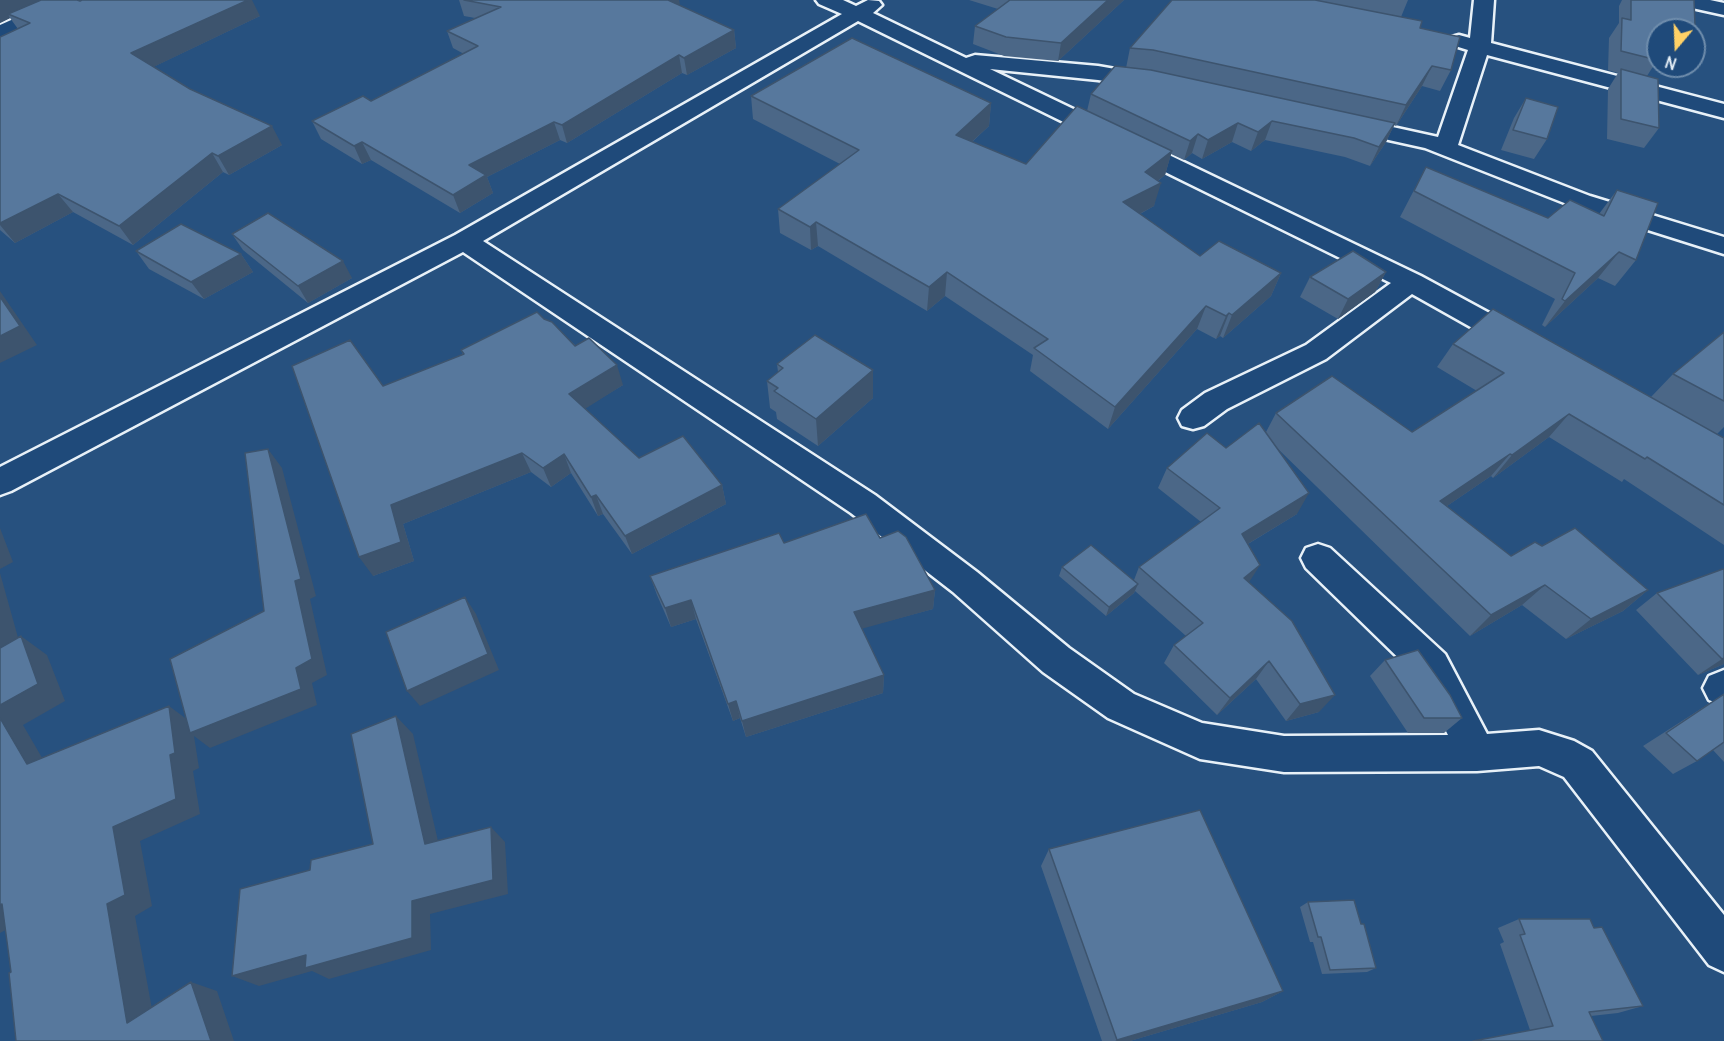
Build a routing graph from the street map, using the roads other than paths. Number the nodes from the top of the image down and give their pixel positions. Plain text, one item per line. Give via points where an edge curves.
1 (73, 0) edge
2 (826, 0) edge
3 (881, 0) edge
4 (1484, 0) edge
5 (1681, 0) edge
6 (1724, 9) edge
7 (859, 14) junction
8 (0, 33) edge
9 (1434, 36) edge
10 (1480, 45) junction
11 (951, 59) junction
12 (1175, 86) edge
13 (1724, 111) edge
14 (1330, 120) edge
15 (1432, 143) junction
16 (464, 241) junction
17 (1724, 246) edge
18 (1411, 282) junction
19 (1535, 351) edge
20 (1193, 418) dead end
21 (0, 482) edge
22 (1318, 558) dead end
23 (1477, 753) junction
24 (1724, 950) edge

1 - 8 street
2 - 7 street
3 - 7 street
4 - 10 street
5 - 6 street
7 - 11 street
7 - 16 street
9 - 10 street
10 - 13 street
10 - 15 street via 1449,140
11 - 12 street via 1098,73
11 - 18 street
14 - 15 street
15 - 17 street via 1581,201
16 - 21 street
16 - 23 street via 863,504 965,582 1056,660 1121,706 1200,741 1284,754
18 - 19 street
18 - 20 street via 1316,352 1216,401
22 - 23 street via 1431,666
23 - 24 street via 1539,748 1578,764

